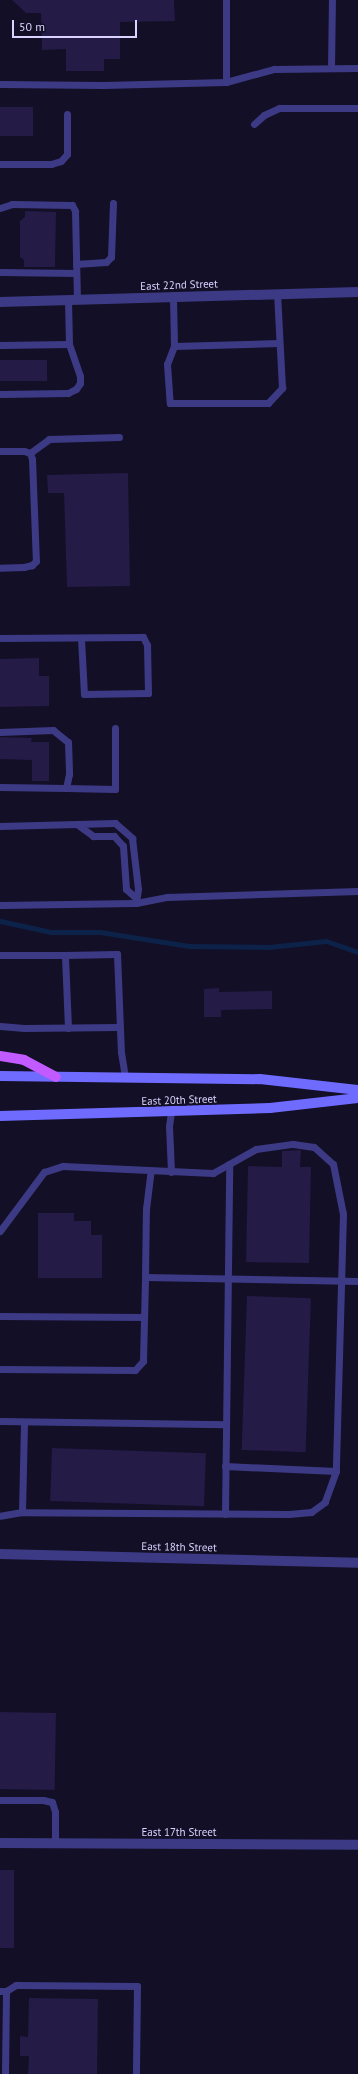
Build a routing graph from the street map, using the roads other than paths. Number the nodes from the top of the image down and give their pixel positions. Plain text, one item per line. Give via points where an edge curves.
1 (226, 0) edge
2 (332, 0) edge
3 (331, 68) junction
4 (358, 68) edge
5 (226, 82) junction
6 (0, 84) edge
7 (358, 108) edge
8 (67, 114) dead end
9 (254, 124) dead end
10 (0, 164) edge
11 (113, 203) dead end
12 (0, 208) edge
13 (76, 264) junction
14 (0, 272) edge
15 (76, 273) junction
16 (358, 292) edge
17 (277, 294) junction
18 (174, 297) junction
19 (72, 300) junction
20 (0, 302) edge
21 (278, 343) junction
22 (69, 344) junction
23 (0, 345) edge
24 (174, 346) junction
25 (0, 394) edge
26 (119, 437) dead end
27 (0, 451) edge
28 (30, 453) junction
29 (0, 568) edge
30 (0, 638) edge
31 (81, 638) junction
32 (115, 728) dead end
33 (0, 732) edge
34 (0, 788) edge
35 (66, 788) junction
36 (78, 824) junction
37 (0, 826) edge
38 (358, 891) edge
39 (136, 900) junction
40 (0, 905) edge
41 (0, 955) edge
42 (65, 955) junction
43 (0, 1026) edge
44 (68, 1028) junction
45 (120, 1028) junction
46 (0, 1056) edge
47 (0, 1076) edge
48 (56, 1077) junction
49 (125, 1077) junction
50 (358, 1090) edge
51 (358, 1098) edge
52 (171, 1112) junction
53 (0, 1116) edge
54 (228, 1164) junction
55 (151, 1171) junction
56 (172, 1172) junction
57 (0, 1232) edge
58 (145, 1277) junction
59 (227, 1278) junction
60 (341, 1281) junction
61 (358, 1281) edge
62 (0, 1316) edge
63 (144, 1317) junction
64 (0, 1368) edge
65 (0, 1421) edge
66 (24, 1422) junction
67 (226, 1424) junction
68 (225, 1466) junction
69 (336, 1471) junction
70 (22, 1512) junction
71 (225, 1514) junction
72 (0, 1516) edge
73 (0, 1554) edge
74 (358, 1563) edge
75 (0, 1800) edge
76 (0, 1843) edge
77 (56, 1843) junction
78 (358, 1845) edge
79 (3, 1991) edge
80 (5, 2074) edge
81 (136, 2074) edge

1 - 5 lane
2 - 3 lane
3 - 4 lane
3 - 5 lane via 274,69
5 - 6 lane
7 - 9 lane via 279,108 264,114
8 - 10 lane via 67,154 61,161 51,164
11 - 13 lane via 111,258 106,262
12 - 13 lane via 12,204 72,205 75,211
13 - 15 lane
14 - 15 lane
15 - 19 lane
16 - 17 street, East 22nd Street
17 - 18 street, East 22nd Street
17 - 21 lane
18 - 19 street, East 22nd Street
18 - 24 lane
19 - 20 street, East 22nd Street
19 - 22 lane
21 - 24 lane
21 - 24 lane via 282,388 268,402 170,403 167,364
22 - 23 lane
22 - 25 lane via 80,376 80,383 76,389 68,393
26 - 28 lane via 49,439
27 - 28 lane
28 - 29 lane via 36,561 24,567
30 - 31 lane
31 - 31 lane via 143,637 147,645 148,693 84,694
32 - 35 lane via 115,789
33 - 35 lane via 53,730 68,742 69,774
34 - 35 lane
36 - 37 lane
36 - 39 lane via 93,836 114,836 123,846 126,889
36 - 39 lane via 115,823 132,838 138,889
38 - 39 lane
39 - 40 lane
41 - 42 lane
42 - 44 lane
42 - 45 lane via 117,954
43 - 44 lane
44 - 45 lane
45 - 49 lane
46 - 48 main road via 24,1060
47 - 48 main road, East 20th Street
48 - 49 main road, East 20th Street
49 - 50 main road, East 20th Street via 260,1079
51 - 52 main road, East 20th Street via 270,1108
52 - 53 main road, East 20th Street
52 - 56 lane via 169,1126
54 - 56 lane via 213,1173
54 - 59 lane
54 - 60 lane via 256,1148 293,1144 314,1148 333,1164 343,1214
55 - 56 lane
55 - 57 lane via 63,1166 44,1172
55 - 58 lane via 146,1209
58 - 59 lane
58 - 63 lane
59 - 60 lane
59 - 67 lane
60 - 61 lane
60 - 69 lane
62 - 63 lane
63 - 64 lane via 144,1361 135,1370
65 - 66 lane
66 - 67 lane
66 - 70 lane
67 - 68 lane
68 - 69 lane
68 - 71 lane
69 - 71 lane via 325,1502 311,1512
70 - 71 lane
70 - 72 lane
73 - 74 street, East 18th Street
75 - 77 lane via 52,1802 55,1812
76 - 77 street, East 17th Street
77 - 78 street, East 17th Street
79 - 80 lane
79 - 81 lane via 16,1984 137,1986

